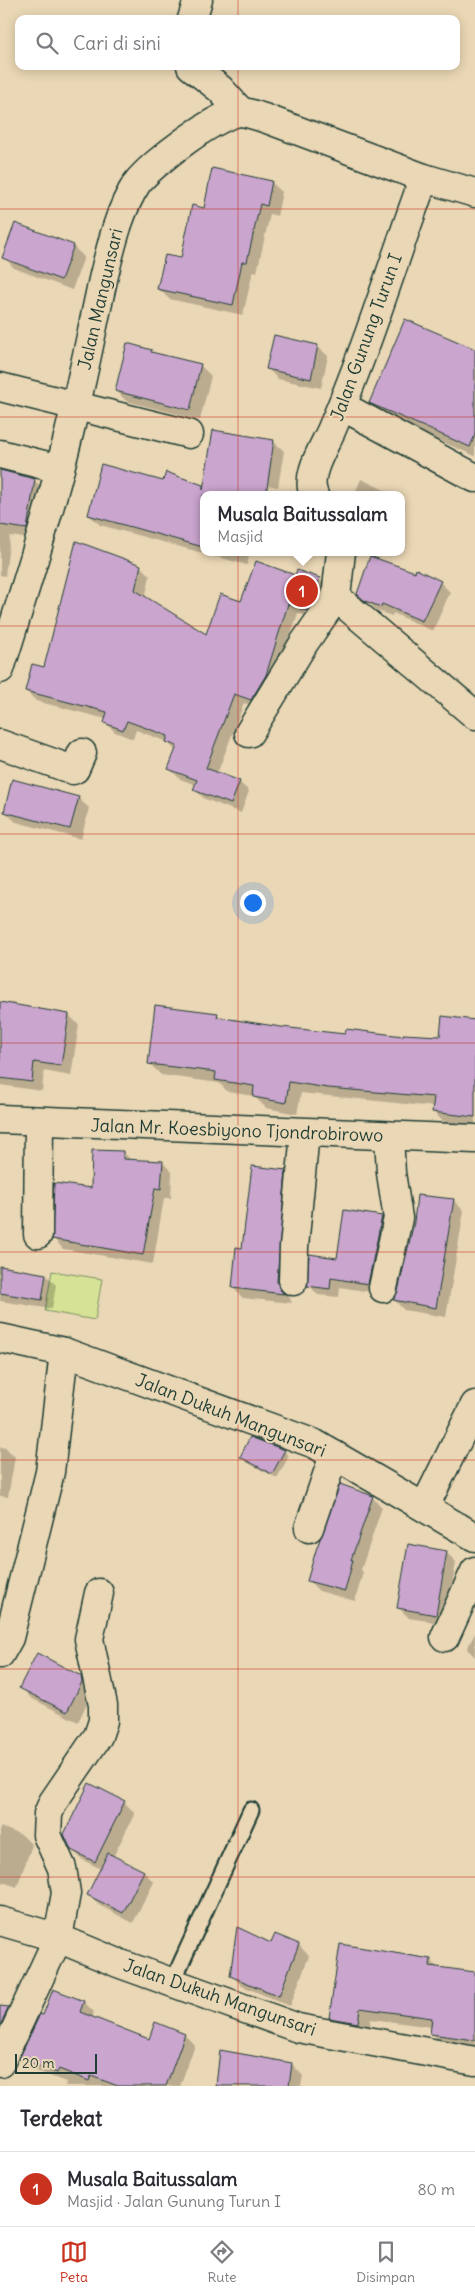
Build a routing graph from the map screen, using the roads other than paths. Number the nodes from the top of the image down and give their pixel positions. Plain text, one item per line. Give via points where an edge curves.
1 (198, 0) edge
2 (193, 15) edge
3 (196, 70) edge
4 (241, 112) junction
5 (424, 178) junction
6 (475, 193) edge
7 (0, 387) edge
8 (76, 406) junction
9 (342, 406) junction
10 (189, 434) dead end
11 (0, 454) edge
12 (60, 469) junction
13 (475, 478) edge
14 (312, 491) edge
15 (341, 556) edge
16 (336, 598) junction
17 (0, 669) edge
18 (475, 714) edge
19 (249, 733) dead end
20 (0, 744) edge
21 (82, 754) dead end
22 (0, 1119) edge
23 (39, 1121) junction
24 (305, 1133) junction
25 (389, 1136) junction
26 (475, 1139) edge
27 (38, 1234) dead end
28 (293, 1281) dead end
29 (383, 1288) dead end
30 (0, 1338) edge
31 (64, 1352) junction
32 (475, 1404) edge
33 (334, 1455) junction
34 (425, 1506) junction
35 (309, 1528) dead end
36 (475, 1537) edge
37 (475, 1571) edge
38 (99, 1593) dead end
39 (445, 1637) dead end
40 (0, 1654) edge
41 (251, 1810) dead end
42 (0, 1921) edge
43 (58, 1938) junction
44 (172, 1983) junction
45 (475, 2061) edge
46 (0, 2063) edge

1 - 2 street
3 - 4 street
4 - 5 street
4 - 8 street, Jalan Mangunsari via 210,125 180,144 138,182 116,225
5 - 6 street
5 - 9 street, Jalan Gunung Turun I
7 - 8 street
8 - 10 street
8 - 12 street, Jalan Mangunsari
9 - 13 street
9 - 14 street, Jalan Gunung Turun I via 315,466
11 - 12 street
12 - 17 street, Jalan Mangunsari
15 - 16 street
16 - 18 street
16 - 19 street via 304,643
20 - 21 street via 73,770
22 - 23 street, Jalan Mr. Koesbiyono Tjondrobirowo
23 - 24 street, Jalan Mr. Koesbiyono Tjondrobirowo
23 - 27 street
24 - 25 street, Jalan Mr. Koesbiyono Tjondrobirowo
24 - 28 street
25 - 26 street, Jalan Mr. Koesbiyono Tjondrobirowo
25 - 29 street via 398,1218
30 - 31 street, Jalan Dukuh Mangunsari
31 - 33 street, Jalan Dukuh Mangunsari via 315,1444
31 - 40 street via 50,1472 9,1638
32 - 34 street
33 - 34 street, Jalan Dukuh Mangunsari
33 - 35 street
34 - 36 street, Jalan Dukuh Mangunsari
37 - 39 street
38 - 43 street via 89,1639 103,1705 103,1721 98,1736 52,1802 48,1814 47,1835 62,1868 66,1893
41 - 44 lane
42 - 43 street, Jalan Dukuh Mangunsari
43 - 44 street, Jalan Dukuh Mangunsari
43 - 46 street
44 - 45 street, Jalan Dukuh Mangunsari via 298,2028

